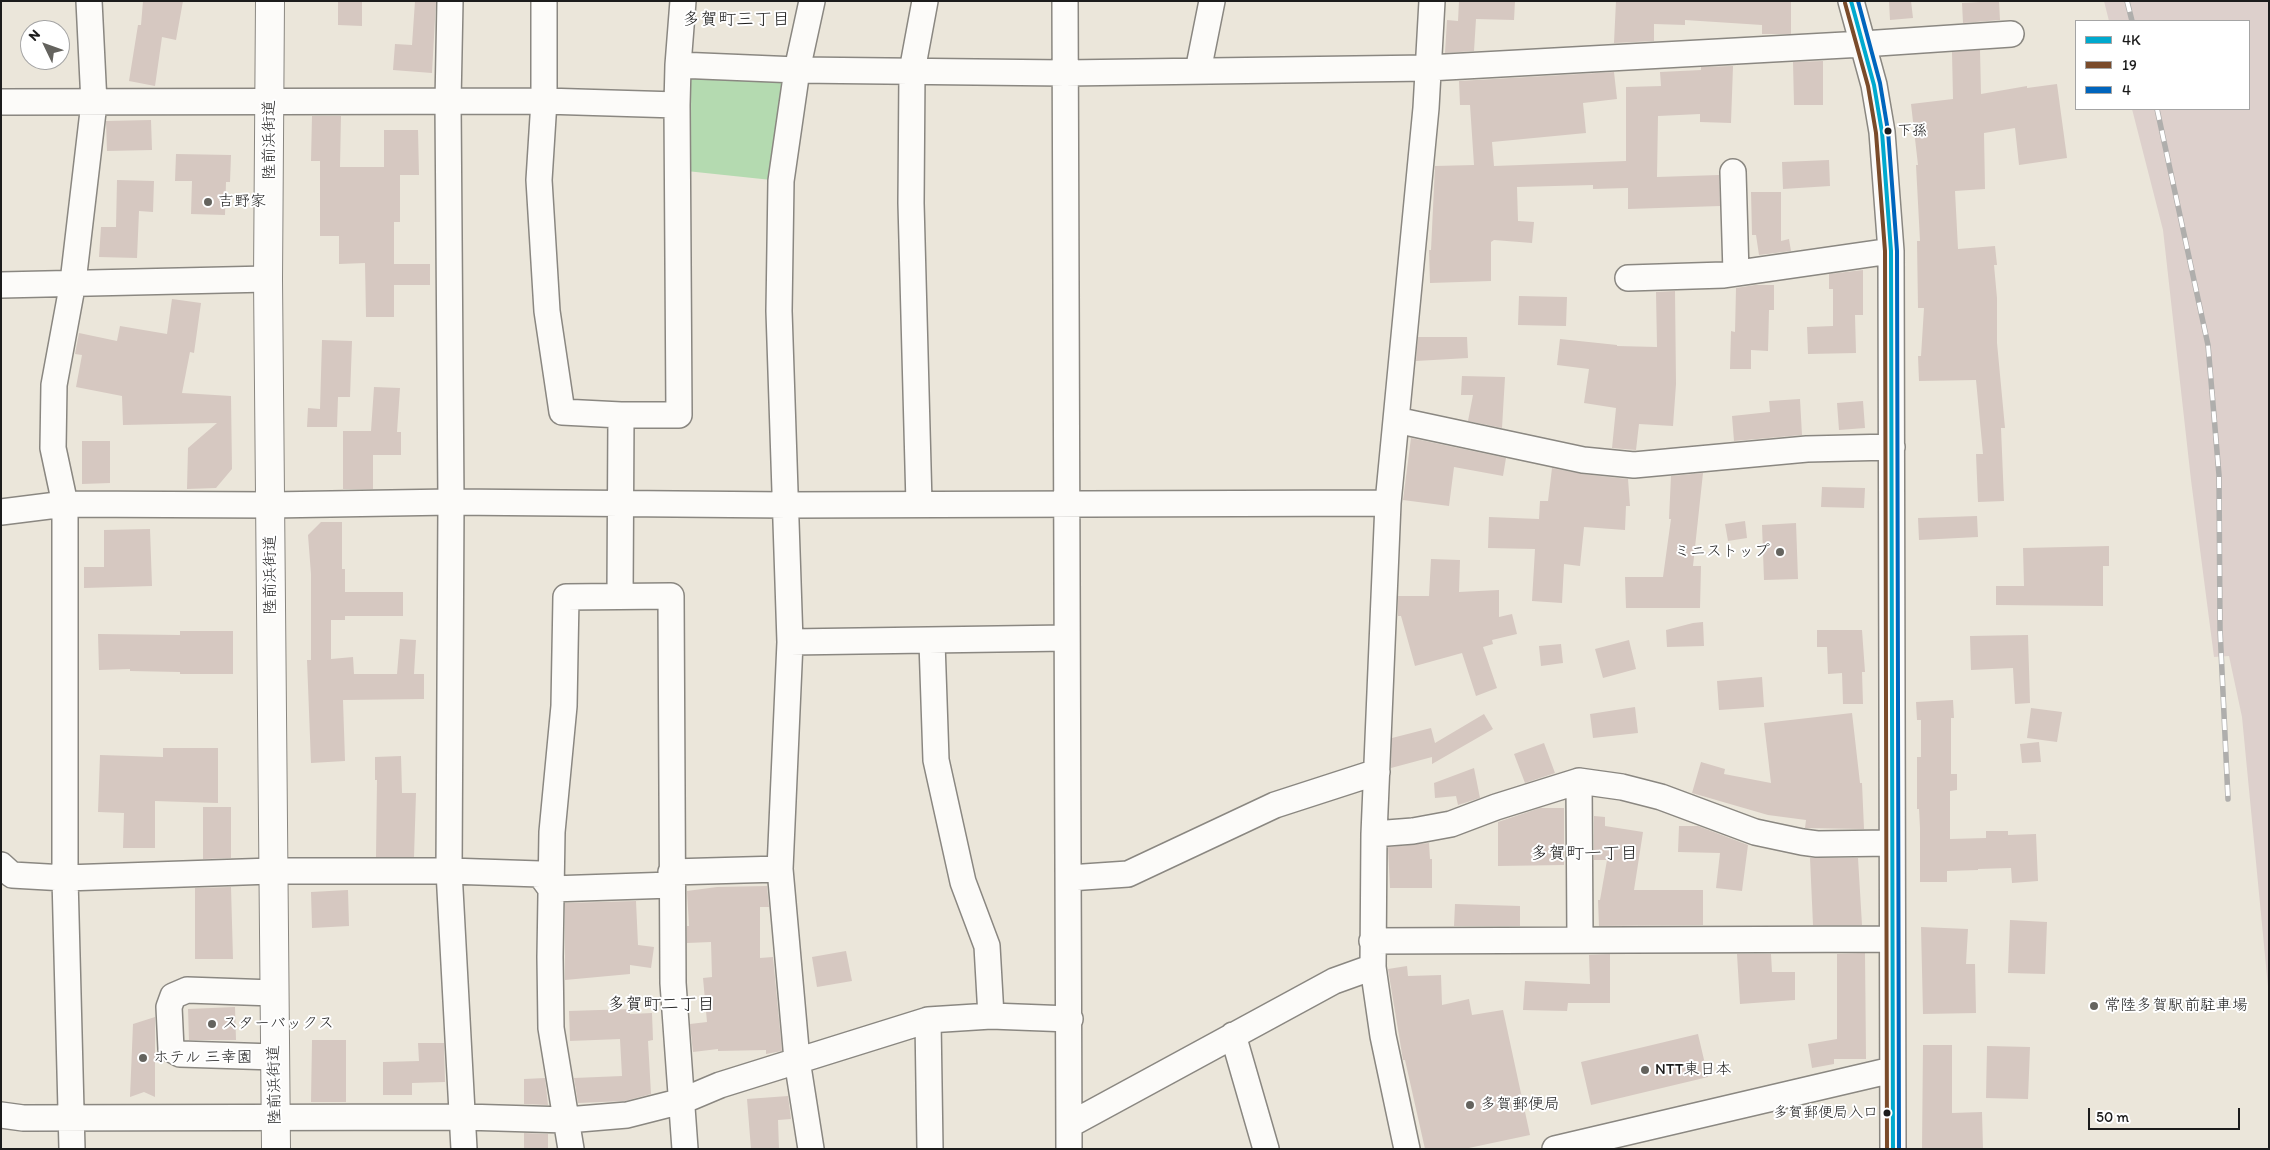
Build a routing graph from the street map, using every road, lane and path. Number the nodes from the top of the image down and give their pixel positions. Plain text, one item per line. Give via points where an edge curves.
1 (89, 1) edge
2 (270, 1) edge
3 (450, 1) edge
4 (544, 1) edge
5 (683, 1) edge
6 (812, 1) edge
7 (924, 1) edge
8 (1064, 1) edge
9 (1212, 1) edge
10 (1432, 1) edge
11 (1851, 1) edge
12 (2011, 34) dead end
13 (1863, 44) junction
14 (678, 65) junction
15 (1428, 68) junction
16 (797, 70) junction
17 (912, 71) junction
18 (1198, 71) junction
19 (1065, 73) junction
20 (544, 101) junction
21 (1, 102) edge
22 (448, 102) junction
23 (94, 103) junction
24 (270, 103) junction
25 (677, 105) junction
26 (1733, 172) dead end
27 (1891, 251) junction
28 (1736, 273) junction
29 (1628, 278) dead end
30 (268, 279) junction
31 (73, 282) junction
32 (1, 285) edge
33 (621, 415) junction
34 (1396, 420) junction
35 (1892, 447) junction
36 (451, 502) junction
37 (1066, 503) junction
38 (1388, 503) junction
39 (65, 504) junction
40 (919, 504) junction
41 (620, 505) junction
42 (787, 505) junction
43 (271, 506) junction
44 (1, 512) edge
45 (620, 596) junction
46 (1067, 638) junction
47 (790, 642) junction
48 (932, 642) junction
49 (1376, 772) junction
50 (1579, 781) junction
51 (1374, 834) junction
52 (1891, 843) junction
53 (780, 869) junction
54 (272, 871) junction
55 (449, 871) junction
56 (5, 876) edge
57 (65, 878) junction
58 (1069, 878) junction
59 (672, 879) junction
60 (551, 889) junction
61 (1891, 939) junction
62 (1580, 940) junction
63 (1372, 941) junction
64 (1373, 967) junction
65 (274, 993) junction
66 (991, 1016) junction
67 (1070, 1019) junction
68 (928, 1020) junction
69 (1233, 1035) junction
70 (275, 1057) junction
71 (797, 1060) junction
72 (1892, 1070) junction
73 (682, 1101) junction
74 (1, 1115) edge
75 (276, 1116) junction
76 (464, 1117) junction
77 (72, 1118) junction
78 (568, 1120) junction
79 (1069, 1137) edge
80 (72, 1149) edge
81 (276, 1149) edge
82 (464, 1149) edge
83 (571, 1149) edge
84 (685, 1149) edge
85 (811, 1149) edge
86 (930, 1149) edge
87 (1266, 1149) edge
88 (1407, 1149) edge
89 (1555, 1149) edge
90 (1893, 1149) edge

1 - 23 street
2 - 24 highway, 陸前浜街道
3 - 22 street
4 - 20 street
5 - 14 street
6 - 16 street
7 - 17 street
8 - 19 street
9 - 18 street
10 - 15 street
11 - 13 street
12 - 13 street
13 - 15 street
13 - 27 street via 1882,132
14 - 16 street
14 - 25 street
15 - 18 street
15 - 34 street
16 - 17 street
16 - 42 street via 781,181 779,311
17 - 19 street
17 - 40 street via 911,203
18 - 19 street
19 - 37 street
20 - 22 street
20 - 25 street
20 - 33 street via 539,180 548,310 562,412
21 - 23 street
22 - 24 street
22 - 36 street
23 - 24 street
23 - 31 street
24 - 30 highway, 陸前浜街道
25 - 33 street via 679,415
26 - 28 street
27 - 28 street
27 - 35 street
28 - 29 street
30 - 31 street
30 - 43 highway, 陸前浜街道
31 - 32 street
31 - 39 street via 54,385 53,448
33 - 41 street
34 - 35 street via 1583,460 1634,465 1807,449
34 - 38 street
35 - 52 street
36 - 41 street
36 - 43 street
36 - 55 street
37 - 38 street
37 - 40 street
37 - 46 street
38 - 49 street
39 - 43 street
39 - 44 street
39 - 57 street
40 - 42 street
41 - 42 street
41 - 45 street
42 - 47 street
43 - 54 highway, 陸前浜街道
45 - 59 street via 670,596
45 - 60 street via 566,597 564,706 552,832
46 - 48 street
46 - 58 street
47 - 48 street
47 - 53 street
48 - 66 street via 936,760 963,882 987,946
49 - 51 street
49 - 58 street via 1275,805 1128,874
50 - 51 street via 1450,824
50 - 52 street via 1661,797 1755,832 1802,842
50 - 62 street
51 - 63 street
52 - 61 street
53 - 59 street
53 - 71 street
54 - 55 street
54 - 57 street
54 - 65 highway, 陸前浜街道
55 - 60 street via 540,874
55 - 76 street
56 - 57 street
57 - 77 street
58 - 67 street
59 - 60 street
59 - 73 street via 673,983
60 - 78 street via 551,1028
61 - 62 street
61 - 72 street
62 - 63 street
63 - 64 street
64 - 69 street via 1334,981
64 - 88 street via 1383,1036
65 - 70 highway, 陸前浜街道
65 - 70 street via 187,990 173,996 169,1007 171,1049 180,1054
66 - 67 street
66 - 68 street
67 - 79 street
68 - 71 street
68 - 86 street
69 - 79 street
69 - 87 street
70 - 75 highway, 陸前浜街道
71 - 73 street
71 - 85 street
72 - 89 street
72 - 90 street
73 - 78 street via 628,1115
73 - 84 street
74 - 77 street
75 - 76 street
75 - 77 street
75 - 81 highway, 陸前浜街道
76 - 78 street
76 - 82 street
77 - 80 street
78 - 83 street

